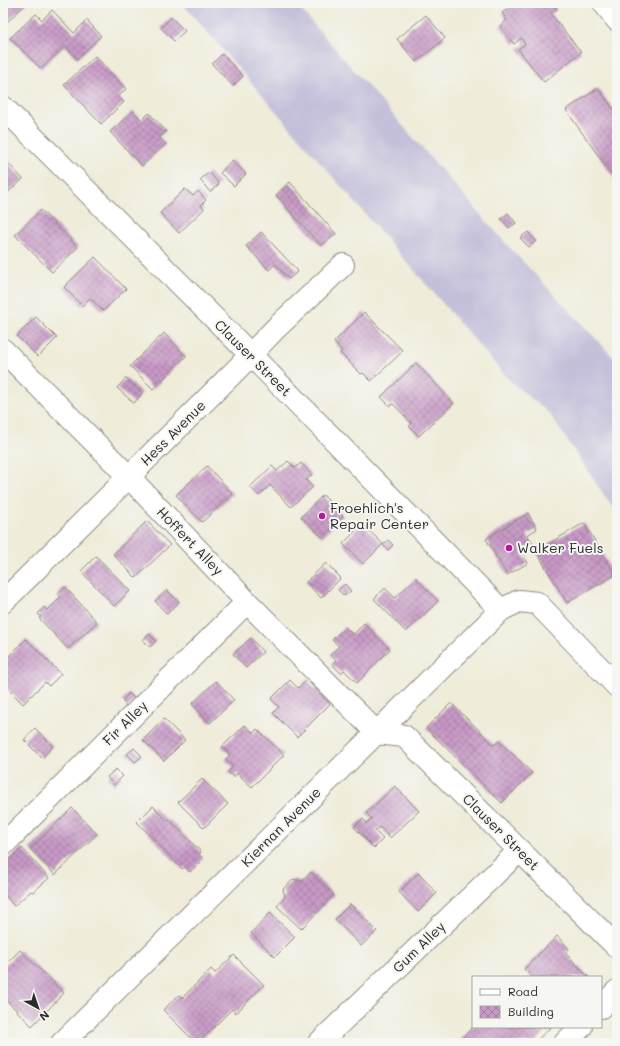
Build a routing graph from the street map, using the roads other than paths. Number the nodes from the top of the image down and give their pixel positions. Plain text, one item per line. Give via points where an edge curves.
1 (604, 3) edge
2 (617, 20) edge
3 (3, 107) edge
4 (343, 265) dead end
5 (4, 355) edge
6 (250, 356) junction
7 (129, 477) junction
8 (3, 602) edge
9 (247, 602) junction
10 (501, 610) junction
11 (617, 686) edge
12 (377, 732) junction
13 (3, 845) edge
14 (519, 851) junction
15 (617, 947) edge
16 (617, 991) edge
17 (602, 1006) edge
18 (580, 1028) edge
19 (62, 1043) edge
20 (319, 1043) edge
21 (565, 1043) edge

1 - 2 street
3 - 6 street, Clauser Street
4 - 6 street, Hess Avenue via 275,328
5 - 7 street, Hoffert Alley
6 - 7 street, Hess Avenue
6 - 10 street, Clauser Street
7 - 8 street, Hess Avenue
7 - 9 street, Hoffert Alley
9 - 12 street, Hoffert Alley
9 - 13 street, Fir Alley
10 - 11 street, Kiernan Avenue via 519,601 537,603
10 - 12 street, Kiernan Avenue
12 - 14 street, Clauser Street via 404,736
12 - 19 street, Kiernan Avenue
14 - 15 street, Clauser Street
14 - 20 street, Gum Alley
16 - 17 street
18 - 21 street

